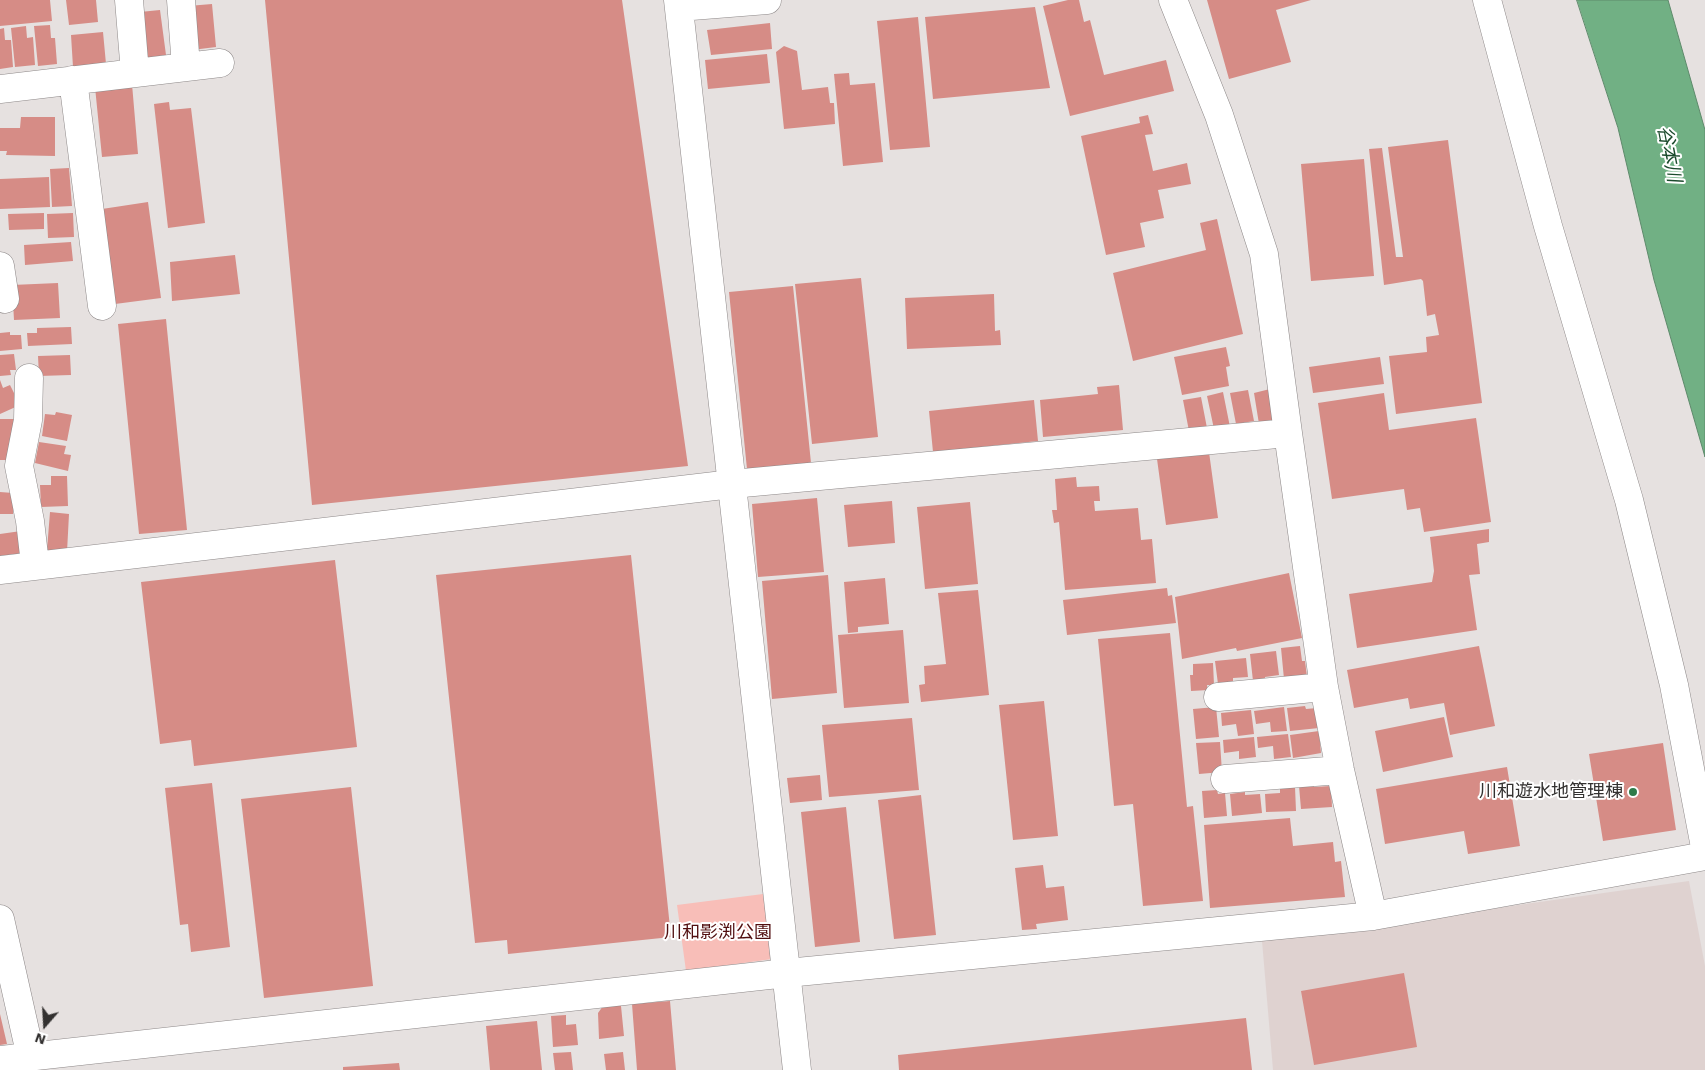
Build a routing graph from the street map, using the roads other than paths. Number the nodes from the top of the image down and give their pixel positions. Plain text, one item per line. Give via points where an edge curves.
1 (129, 0) edge
2 (181, 0) edge
3 (767, 0) edge
4 (1173, 0) edge
5 (1487, 0) edge
6 (678, 3) edge
7 (220, 63) dead end
8 (186, 67) junction
9 (136, 73) junction
10 (74, 80) junction
11 (0, 89) edge
12 (0, 266) edge
13 (5, 299) dead end
14 (102, 306) dead end
15 (29, 378) dead end
16 (1288, 433) junction
17 (732, 484) junction
18 (35, 564) junction
19 (0, 570) edge
20 (1324, 687) junction
21 (1218, 697) dead end
22 (1340, 770) junction
23 (1225, 779) dead end
24 (1705, 847) edge
25 (1705, 856) edge
26 (1373, 916) junction
27 (0, 919) edge
28 (787, 973) junction
29 (31, 1056) junction
30 (0, 1060) edge
31 (797, 1070) edge

1 - 9 street
2 - 8 street
3 - 6 street
4 - 16 street via 1219,115 1264,254
5 - 24 street via 1548,226 1628,500 1674,685
6 - 17 street
7 - 8 street
8 - 9 street
9 - 10 street
10 - 11 street
10 - 14 street
12 - 13 street
15 - 18 street via 28,420 19,466
16 - 17 street
16 - 20 street
17 - 18 street
17 - 28 street
18 - 19 street
20 - 21 street
20 - 22 street
22 - 23 street
22 - 26 street
25 - 26 street
26 - 28 street
27 - 29 street
28 - 29 street
28 - 31 street
29 - 30 street

